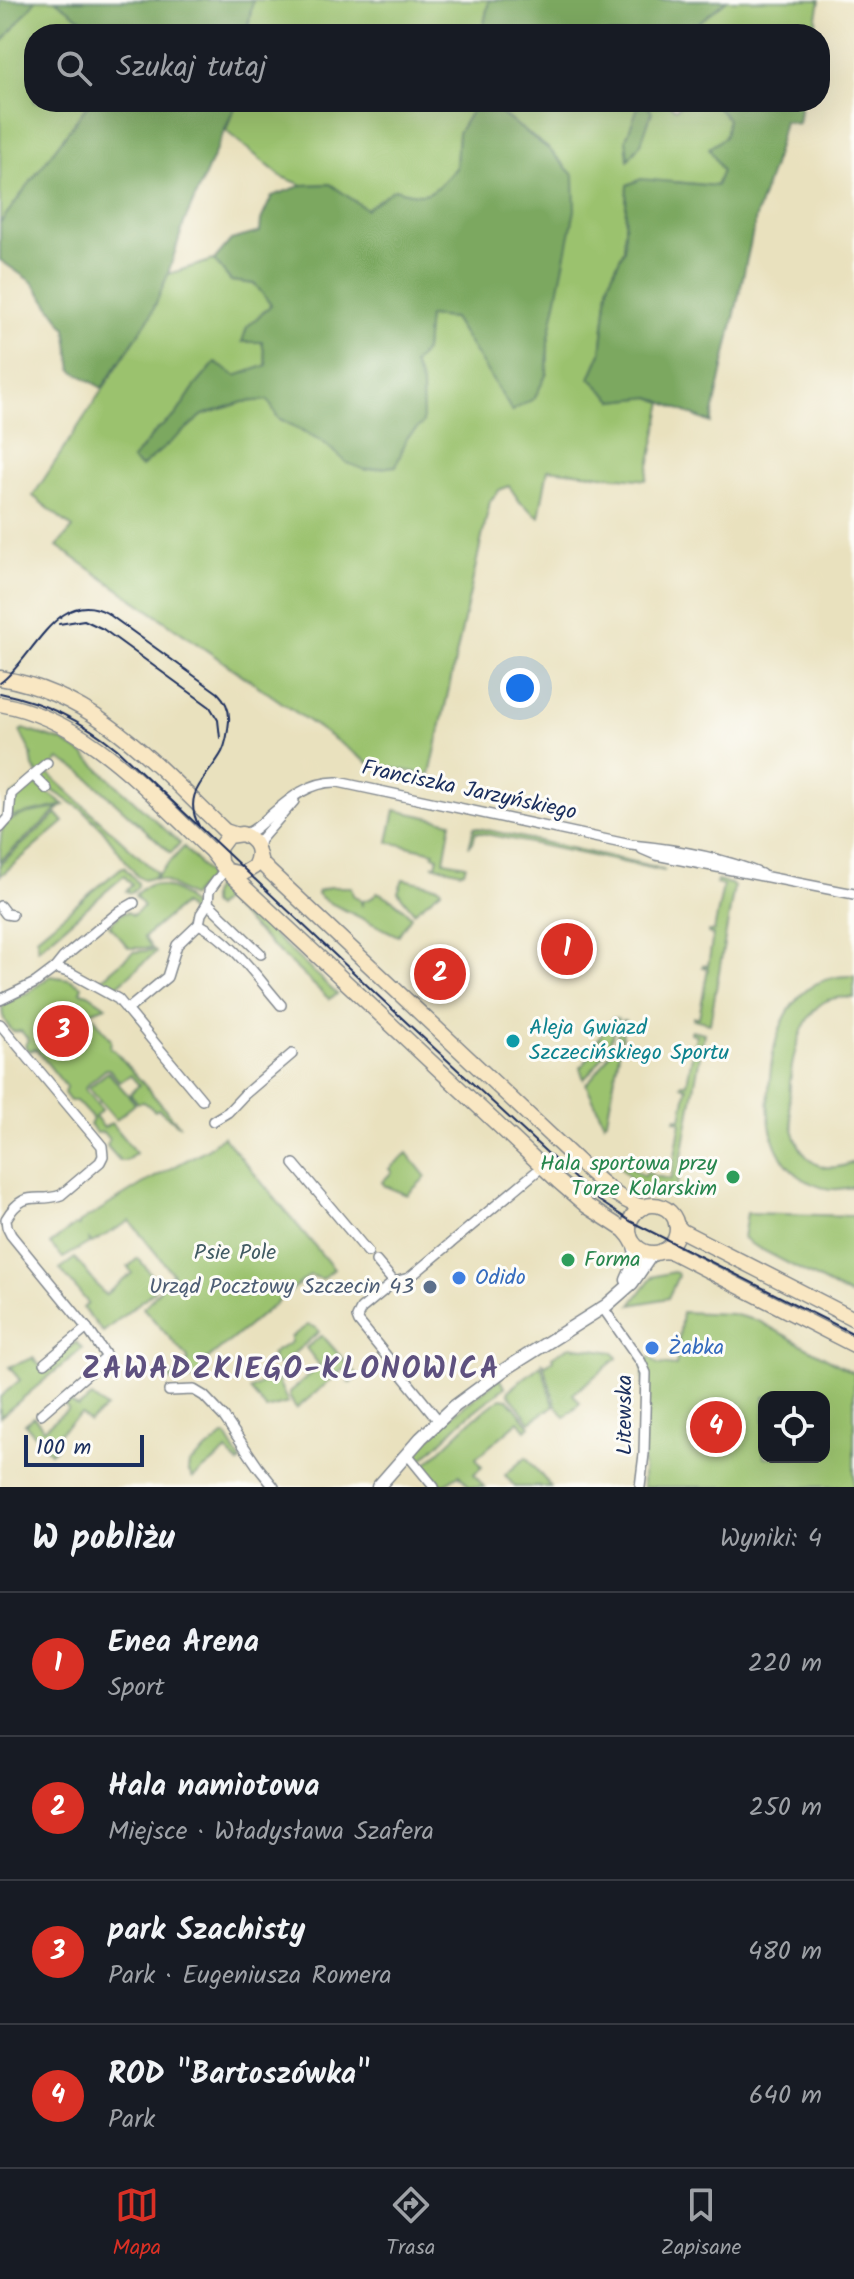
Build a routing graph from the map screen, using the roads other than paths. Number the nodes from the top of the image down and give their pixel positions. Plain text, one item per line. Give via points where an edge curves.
1 (0, 678) edge
2 (0, 704) edge
3 (47, 763) dead end
4 (33, 775) junction
5 (47, 789) dead end
6 (301, 792) junction
7 (0, 828) edge
8 (237, 834) junction
9 (258, 853) junction
10 (224, 867) junction
11 (854, 894) edge
12 (134, 903) dead end
13 (208, 903) junction
14 (0, 906) edge
15 (12, 915) dead end
16 (199, 924) junction
17 (261, 954) dead end
18 (55, 968) junction
19 (0, 1000) edge
20 (281, 1005) dead end
21 (127, 1010) junction
22 (0, 1024) edge
23 (292, 1054) dead end
24 (202, 1100) dead end
25 (210, 1109) dead end
26 (294, 1164) dead end
27 (543, 1166) junction
28 (645, 1207) junction
29 (676, 1224) junction
30 (631, 1240) junction
31 (368, 1252) dead end
32 (659, 1252) junction
33 (376, 1261) dead end
34 (394, 1282) junction
35 (617, 1296) junction
36 (603, 1308) junction
37 (854, 1319) edge
38 (87, 1328) junction
39 (854, 1345) edge
40 (45, 1363) dead end
41 (169, 1391) dead end
42 (41, 1414) dead end
43 (439, 1421) junction
44 (407, 1454) junction
45 (274, 1487) edge
46 (378, 1487) edge
47 (434, 1487) edge
48 (640, 1487) edge

1 - 8 main road via 73,701 101,719 225,831
2 - 10 main road via 48,718 95,744
3 - 4 street
4 - 5 street
4 - 7 street via 9,796 9,818
6 - 8 street, Franciszka Jarzyńskiego via 252,831
6 - 9 street via 261,839
6 - 11 street, Franciszka Jarzyńskiego via 321,782 342,782 631,845 656,855
8 - 9 main road via 251,838
8 - 10 main road via 221,843 218,852
9 - 10 main road via 256,865 247,872 237,874
9 - 28 main road via 264,866 587,1170
10 - 13 street via 209,890
10 - 27 main road
12 - 18 street
13 - 16 street
13 - 17 street
14 - 15 street
16 - 20 street via 232,948
16 - 21 street via 177,945 167,977
18 - 19 street
18 - 21 street via 90,982
21 - 24 street
22 - 38 street via 102,1146 100,1162 61,1195 23,1201 6,1222
23 - 25 street via 228,1112 215,1119
26 - 31 street
27 - 30 main road
27 - 34 street via 409,1278
28 - 29 main road via 665,1209
28 - 30 main road via 631,1219
29 - 32 main road via 670,1246
29 - 37 main road
30 - 32 main road via 642,1251
30 - 35 street via 635,1263
32 - 35 street
32 - 39 main road via 672,1252
33 - 34 street
34 - 43 street via 357,1317
35 - 36 street
36 - 43 street via 504,1370
36 - 48 street, Litewska via 646,1373
38 - 40 street
38 - 42 street via 107,1357
41 - 45 street via 194,1390 204,1396
43 - 44 street
44 - 46 street
44 - 47 street

